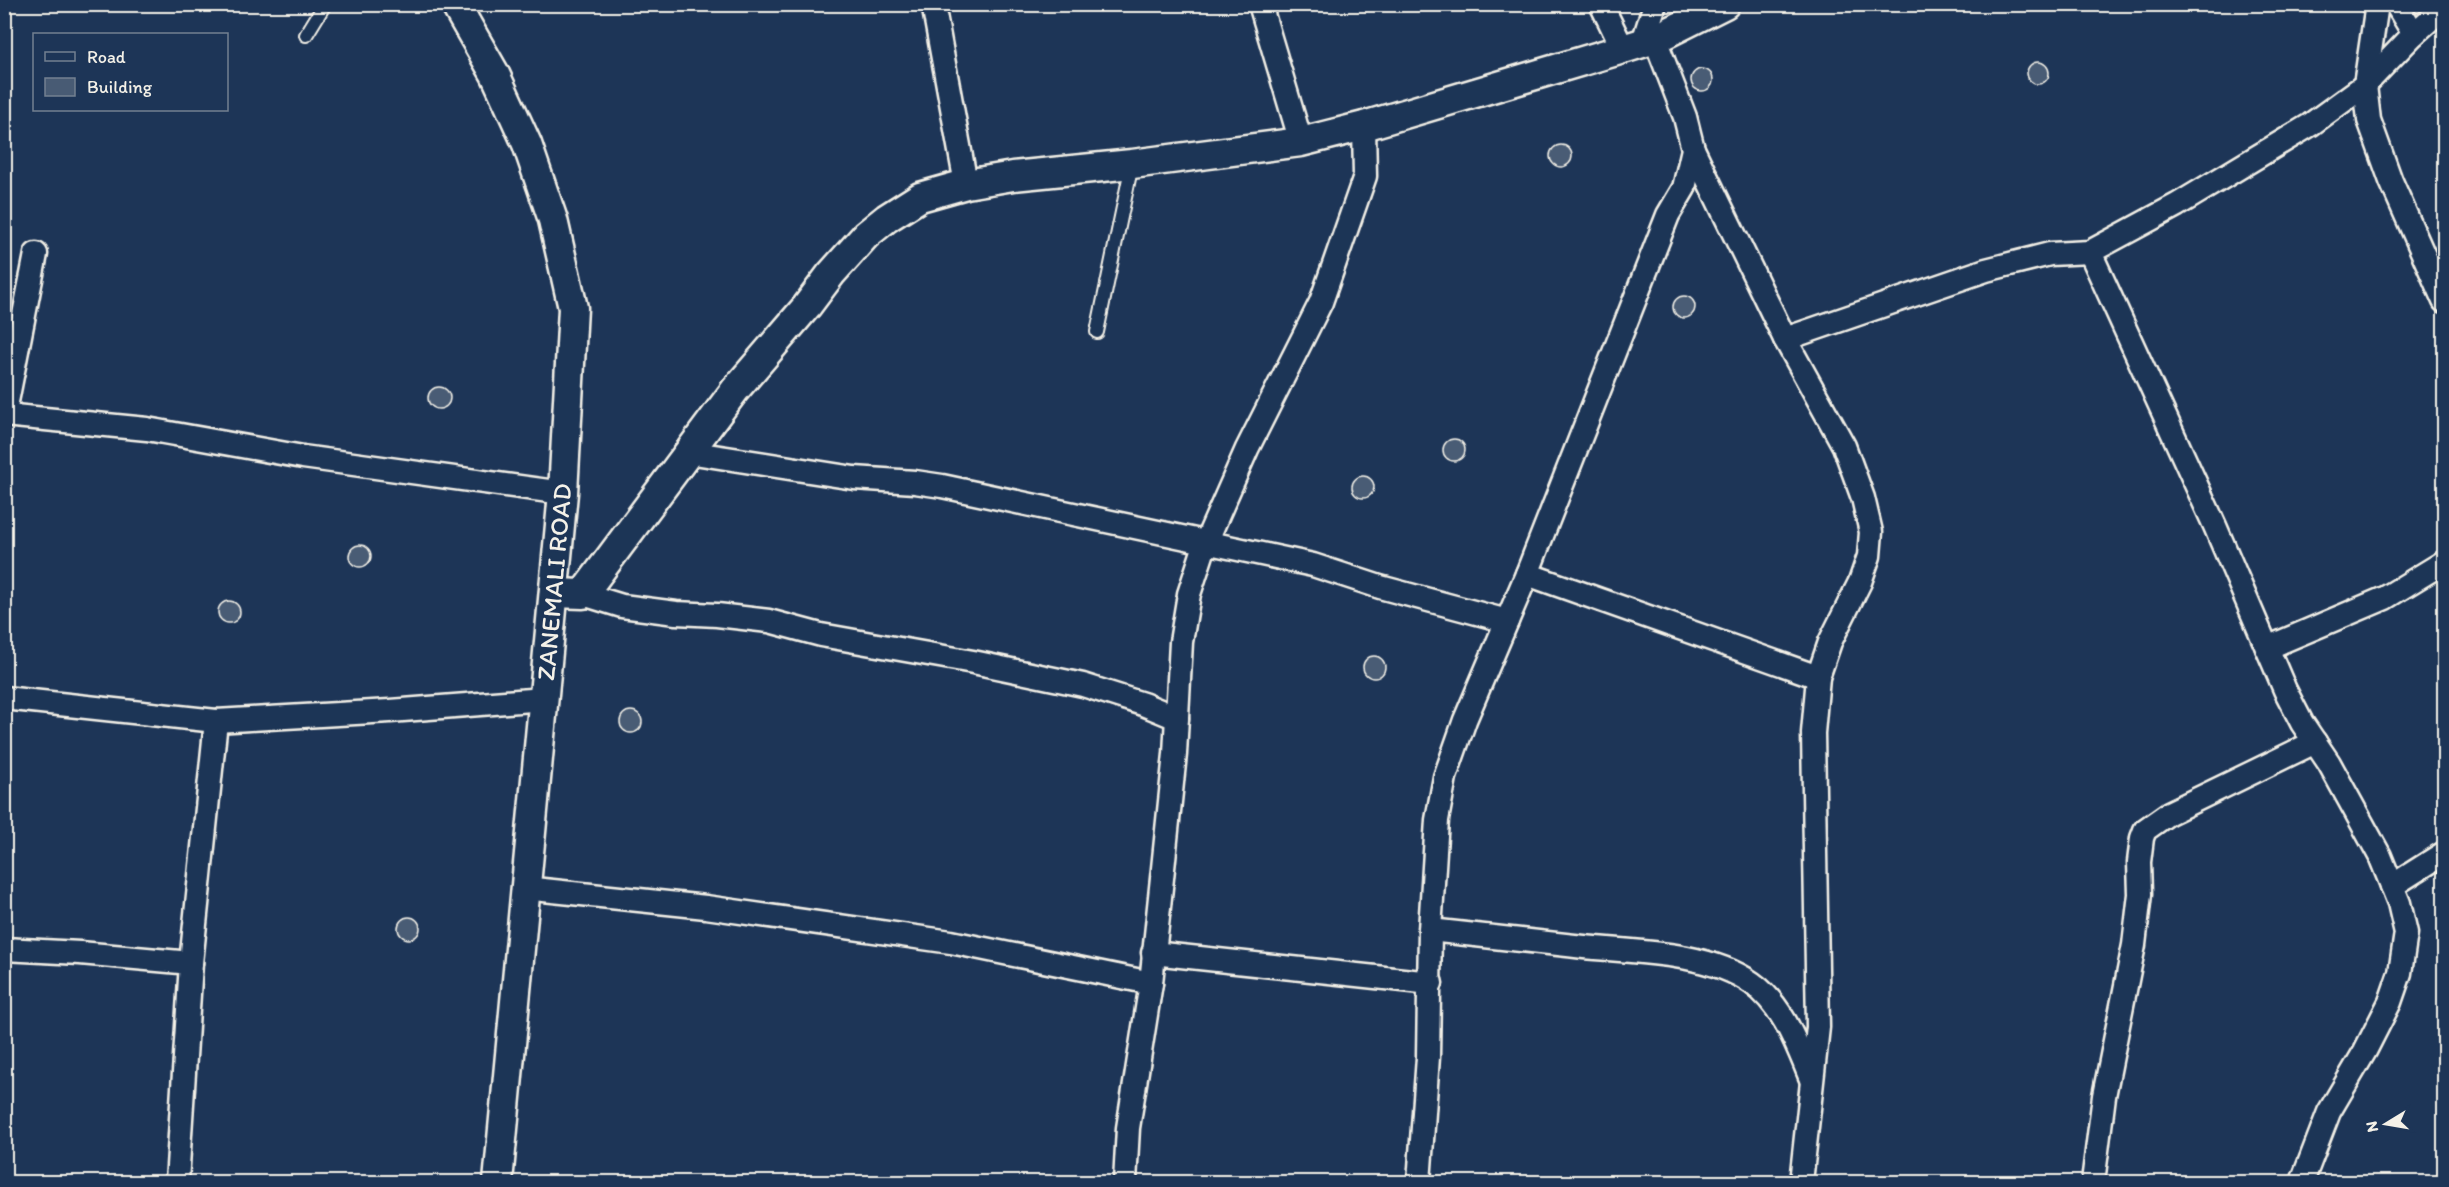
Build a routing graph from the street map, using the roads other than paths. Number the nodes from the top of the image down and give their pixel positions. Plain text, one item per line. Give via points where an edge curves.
1 (325, 4) edge
2 (455, 4) edge
3 (933, 4) edge
4 (1260, 4) edge
5 (1601, 4) edge
6 (1655, 4) edge
7 (1725, 4) edge
8 (2377, 4) edge
9 (2396, 4) edge
10 (2445, 8) edge
11 (2414, 34) junction
12 (306, 35) dead end
13 (1640, 43) junction
14 (2365, 85) junction
15 (1364, 126) junction
16 (1301, 142) junction
17 (1693, 149) junction
18 (1132, 164) junction
19 (966, 184) junction
20 (2090, 252) junction
21 (36, 254) dead end
22 (2445, 301) edge
23 (1097, 332) dead end
24 (1785, 339) junction
25 (5, 416) edge
26 (688, 452) junction
27 (563, 493) junction
28 (1206, 542) junction
29 (2445, 562) edge
30 (1527, 574) junction
31 (554, 593) junction
32 (583, 594) junction
33 (1507, 621) junction
34 (2267, 648) junction
35 (1818, 677) junction
36 (4, 698) edge
37 (544, 699) junction
38 (1177, 718) junction
39 (216, 721) junction
40 (2315, 742) junction
41 (2445, 853) edge
42 (2392, 886) junction
43 (524, 888) junction
44 (1430, 930) junction
45 (4, 949) edge
46 (1153, 953) junction
47 (191, 963) junction
48 (1431, 982) junction
49 (1151, 983) junction
50 (1812, 1080) junction
51 (177, 1182) edge
52 (498, 1182) edge
53 (1125, 1182) edge
54 (1419, 1182) edge
55 (1801, 1182) edge
56 (2093, 1182) edge
57 (2302, 1182) edge

1 - 12 lane
2 - 27 street, ZANEMALI ROAD via 495,74 526,144 553,220 573,308
3 - 19 street
4 - 16 street
5 - 13 street
6 - 13 street
7 - 13 street
8 - 14 street
9 - 11 street
10 - 11 street
11 - 14 street
13 - 15 street
13 - 17 street via 1685,117
14 - 20 street via 2310,125
14 - 22 street via 2369,120 2391,181
15 - 16 street
15 - 28 street via 1365,177 1321,302 1247,449
16 - 18 street
17 - 24 street
17 - 30 street via 1684,188 1668,214
18 - 19 street
18 - 23 lane
19 - 26 street via 920,197 866,235
20 - 24 street via 2050,254 1986,270
20 - 34 street
21 - 25 street
24 - 35 street via 1844,446 1871,532 1869,556 1860,582 1830,642
25 - 27 street via 147,429 303,457
26 - 28 street via 854,478 942,486
26 - 32 street
27 - 31 street, ZANEMALI ROAD
28 - 33 street via 1313,565
28 - 38 street via 1189,594 1181,642
29 - 34 street via 2385,598
30 - 33 street
30 - 35 street
31 - 32 street
31 - 37 street, ZANEMALI ROAD
32 - 38 street via 622,606 769,621 821,635 984,664 1083,685
33 - 44 street via 1445,777 1437,820
34 - 40 street
35 - 50 street via 1813,733 1818,1027
36 - 39 street
37 - 39 street
37 - 43 street, ZANEMALI ROAD
38 - 46 street
39 - 47 street
40 - 42 street via 2380,856
40 - 56 street via 2169,813 2145,830 2134,945 2104,1096
41 - 42 street
42 - 57 street via 2406,933 2400,974 2370,1042 2329,1112
43 - 49 street via 706,907 951,942
43 - 52 street, ZANEMALI ROAD
44 - 48 street
44 - 50 street via 1667,956 1727,968 1753,984 1775,1006
45 - 47 street
46 - 48 street
46 - 49 street
47 - 51 street
48 - 54 street
49 - 53 street via 1128,1128
50 - 55 street

